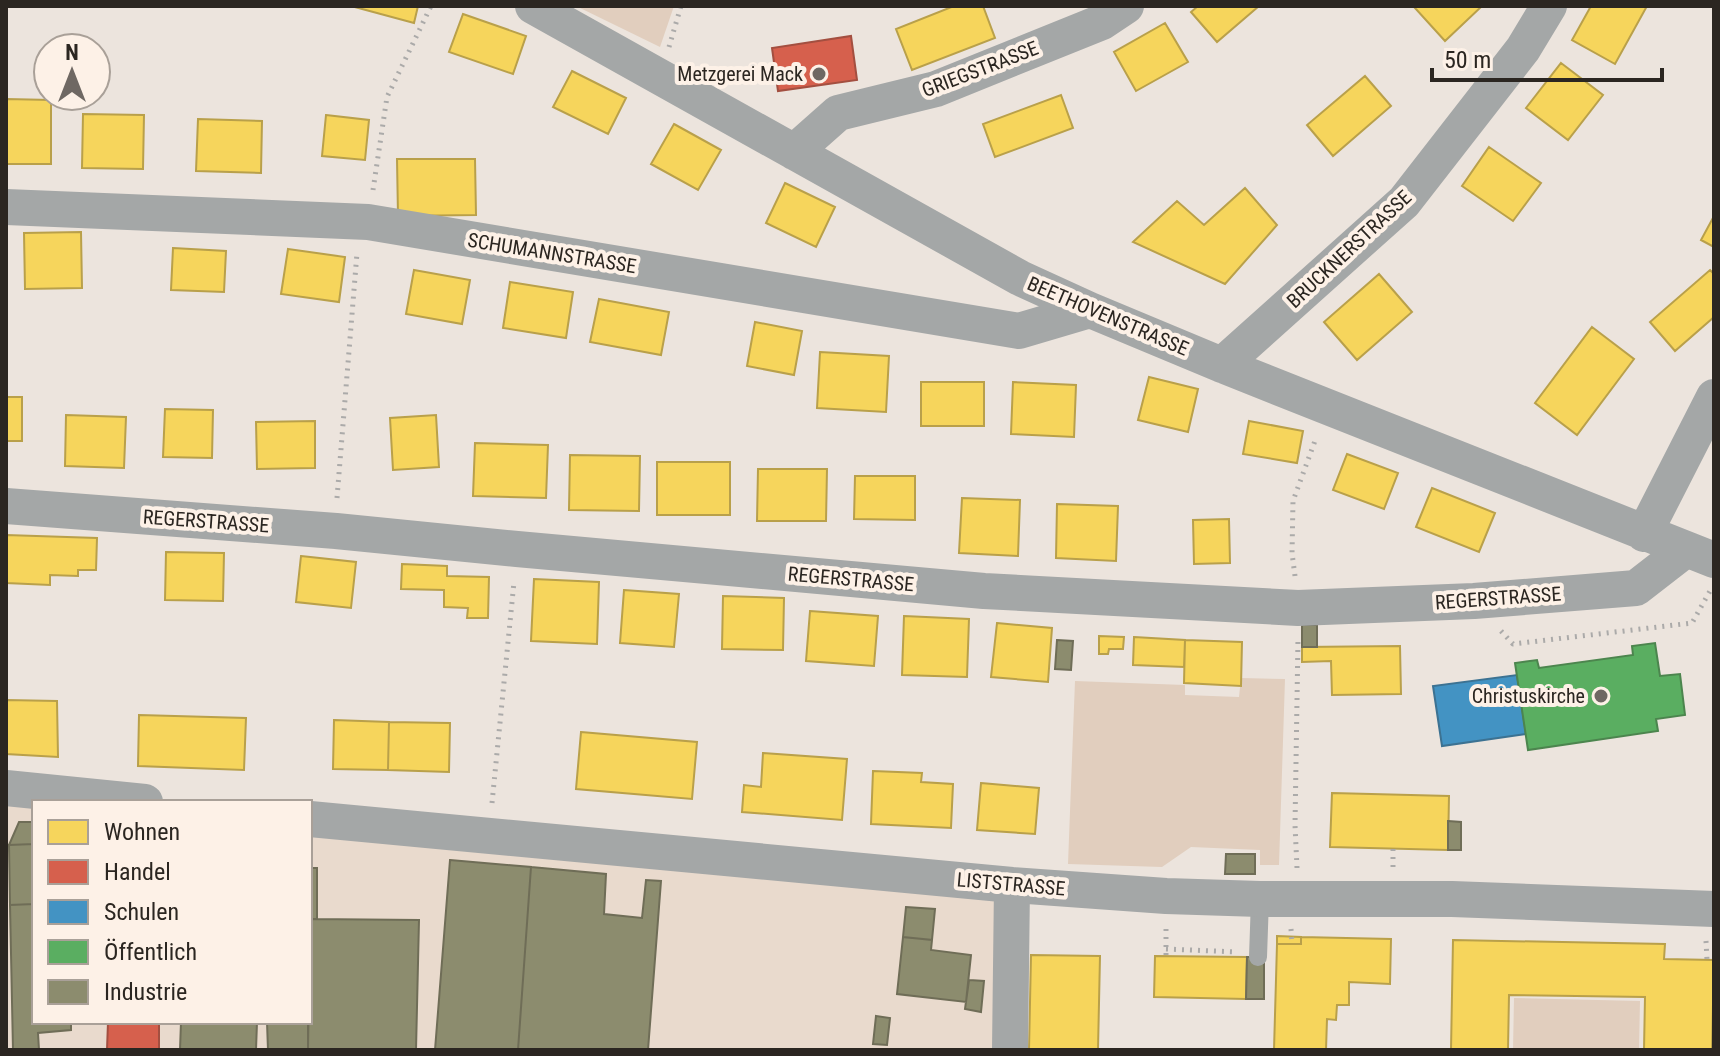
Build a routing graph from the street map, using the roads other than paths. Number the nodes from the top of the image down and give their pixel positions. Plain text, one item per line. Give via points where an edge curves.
1 (533, 6) edge
2 (1126, 6) edge
3 (1549, 6) edge
4 (794, 152) junction
5 (6, 207) edge
6 (1090, 310) junction
7 (1222, 365) junction
8 (1714, 397) edge
9 (6, 506) edge
10 (1644, 534) junction
11 (1700, 555) edge
12 (6, 788) edge
13 (125, 800) edge
14 (312, 819) edge
15 (1012, 885) junction
16 (1260, 899) junction
17 (1714, 909) edge
18 (1258, 957) dead end
19 (1010, 1050) edge

1 - 4 street, BEETHOVENSTRASSE
2 - 4 street, GRIEGSTRASSE via 1102,22 936,89 838,113
3 - 7 street, BRUCKNERSTRASSE via 1523,49 1404,202
4 - 6 street, BEETHOVENSTRASSE via 1020,278
5 - 6 street, SCHUMANNSTRASSE via 368,222 1019,331
6 - 7 street, BEETHOVENSTRASSE
7 - 10 street, BEETHOVENSTRASSE
8 - 10 street
9 - 11 street, REGERSTRASSE via 984,591 1298,608 1636,588
10 - 11 street, BEETHOVENSTRASSE
12 - 13 street
14 - 15 street, LISTSTRASSE
15 - 16 street, LISTSTRASSE
15 - 19 street
16 - 17 street, LISTSTRASSE via 1452,899
16 - 18 lane

